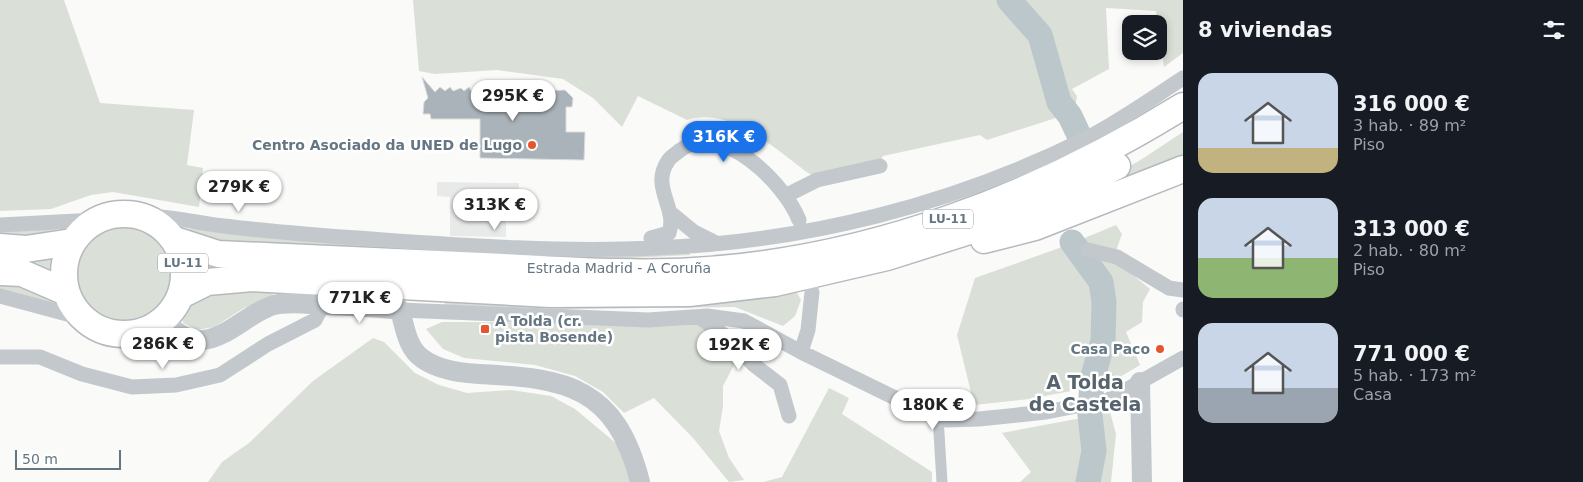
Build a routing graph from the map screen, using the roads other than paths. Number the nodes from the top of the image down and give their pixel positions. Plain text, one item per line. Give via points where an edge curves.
1 (1183, 78) edge
2 (1183, 106) edge
3 (1183, 125) edge
4 (880, 166) dead end
5 (1183, 170) edge
6 (787, 195) junction
7 (672, 214) junction
8 (144, 216) junction
9 (96, 220) junction
10 (799, 220) dead end
11 (0, 225) edge
12 (175, 240) junction
13 (72, 242) junction
14 (718, 243) junction
15 (0, 247) edge
16 (655, 248) junction
17 (1088, 250) dead end
18 (0, 272) edge
19 (776, 283) junction
20 (1183, 290) edge
21 (66, 292) junction
22 (812, 292) dead end
23 (181, 295) junction
24 (0, 296) edge
25 (323, 305) junction
26 (400, 310) junction
27 (700, 317) junction
28 (82, 318) junction
29 (163, 320) junction
30 (801, 352) junction
31 (0, 357) edge
32 (1183, 358) edge
33 (1140, 382) junction
34 (789, 416) dead end
35 (938, 417) junction
36 (640, 482) edge
37 (942, 482) edge
38 (1142, 482) edge

1 - 14 street via 1089,137 1034,163 916,206 820,229
2 - 12 highway, Estrada Madrid - A Coruña / LU-11 via 1136,135 1064,172 992,204 868,244 774,263 693,271 560,270 218,254
3 - 19 highway, Estrada Madrid - A Coruña / LU-11 via 1076,187 985,226 887,257
4 - 6 street via 817,180
5 - 19 highway via 1035,227 868,271
6 - 7 street via 770,176 743,155 705,142 687,145 668,161 661,180
6 - 10 street
7 - 14 street via 694,232
7 - 16 street via 669,233 651,238
8 - 9 highway, Estrada Madrid - A Coruña / LU-11 via 111,214
8 - 12 highway, Estrada Madrid - A Coruña / LU-11
8 - 16 street via 420,242 537,248
9 - 11 street
9 - 13 highway, Estrada Madrid - A Coruña / LU-11
12 - 23 highway, Estrada Madrid - A Coruña / LU-11 via 184,267
13 - 15 highway via 26,249
13 - 21 highway, Estrada Madrid - A Coruña / LU-11 via 65,258
14 - 16 street
17 - 20 street via 1117,257 1168,288
18 - 21 highway via 22,273
19 - 23 highway, Estrada Madrid - A Coruña / LU-11 via 689,293 550,294 252,278 207,282
21 - 28 highway, Estrada Madrid - A Coruña / LU-11
22 - 30 street via 808,330
23 - 29 highway, Estrada Madrid - A Coruña / LU-11
24 - 28 street
25 - 26 street
25 - 29 street via 276,305 253,314 218,336 202,340 190,339
25 - 31 street via 315,320 268,344 220,375 176,385 132,387 82,374 40,357
26 - 27 street via 648,320
26 - 36 street via 409,342 419,356 436,365 460,373 530,376 566,384 592,398 610,414 624,436
27 - 30 street via 744,321
27 - 34 street via 780,386
28 - 29 highway, Estrada Madrid - A Coruña / LU-11 via 97,328 122,334 148,330
30 - 35 street
32 - 33 street
33 - 35 street via 1108,400 1059,410 979,419 946,420
33 - 38 street
35 - 37 street

